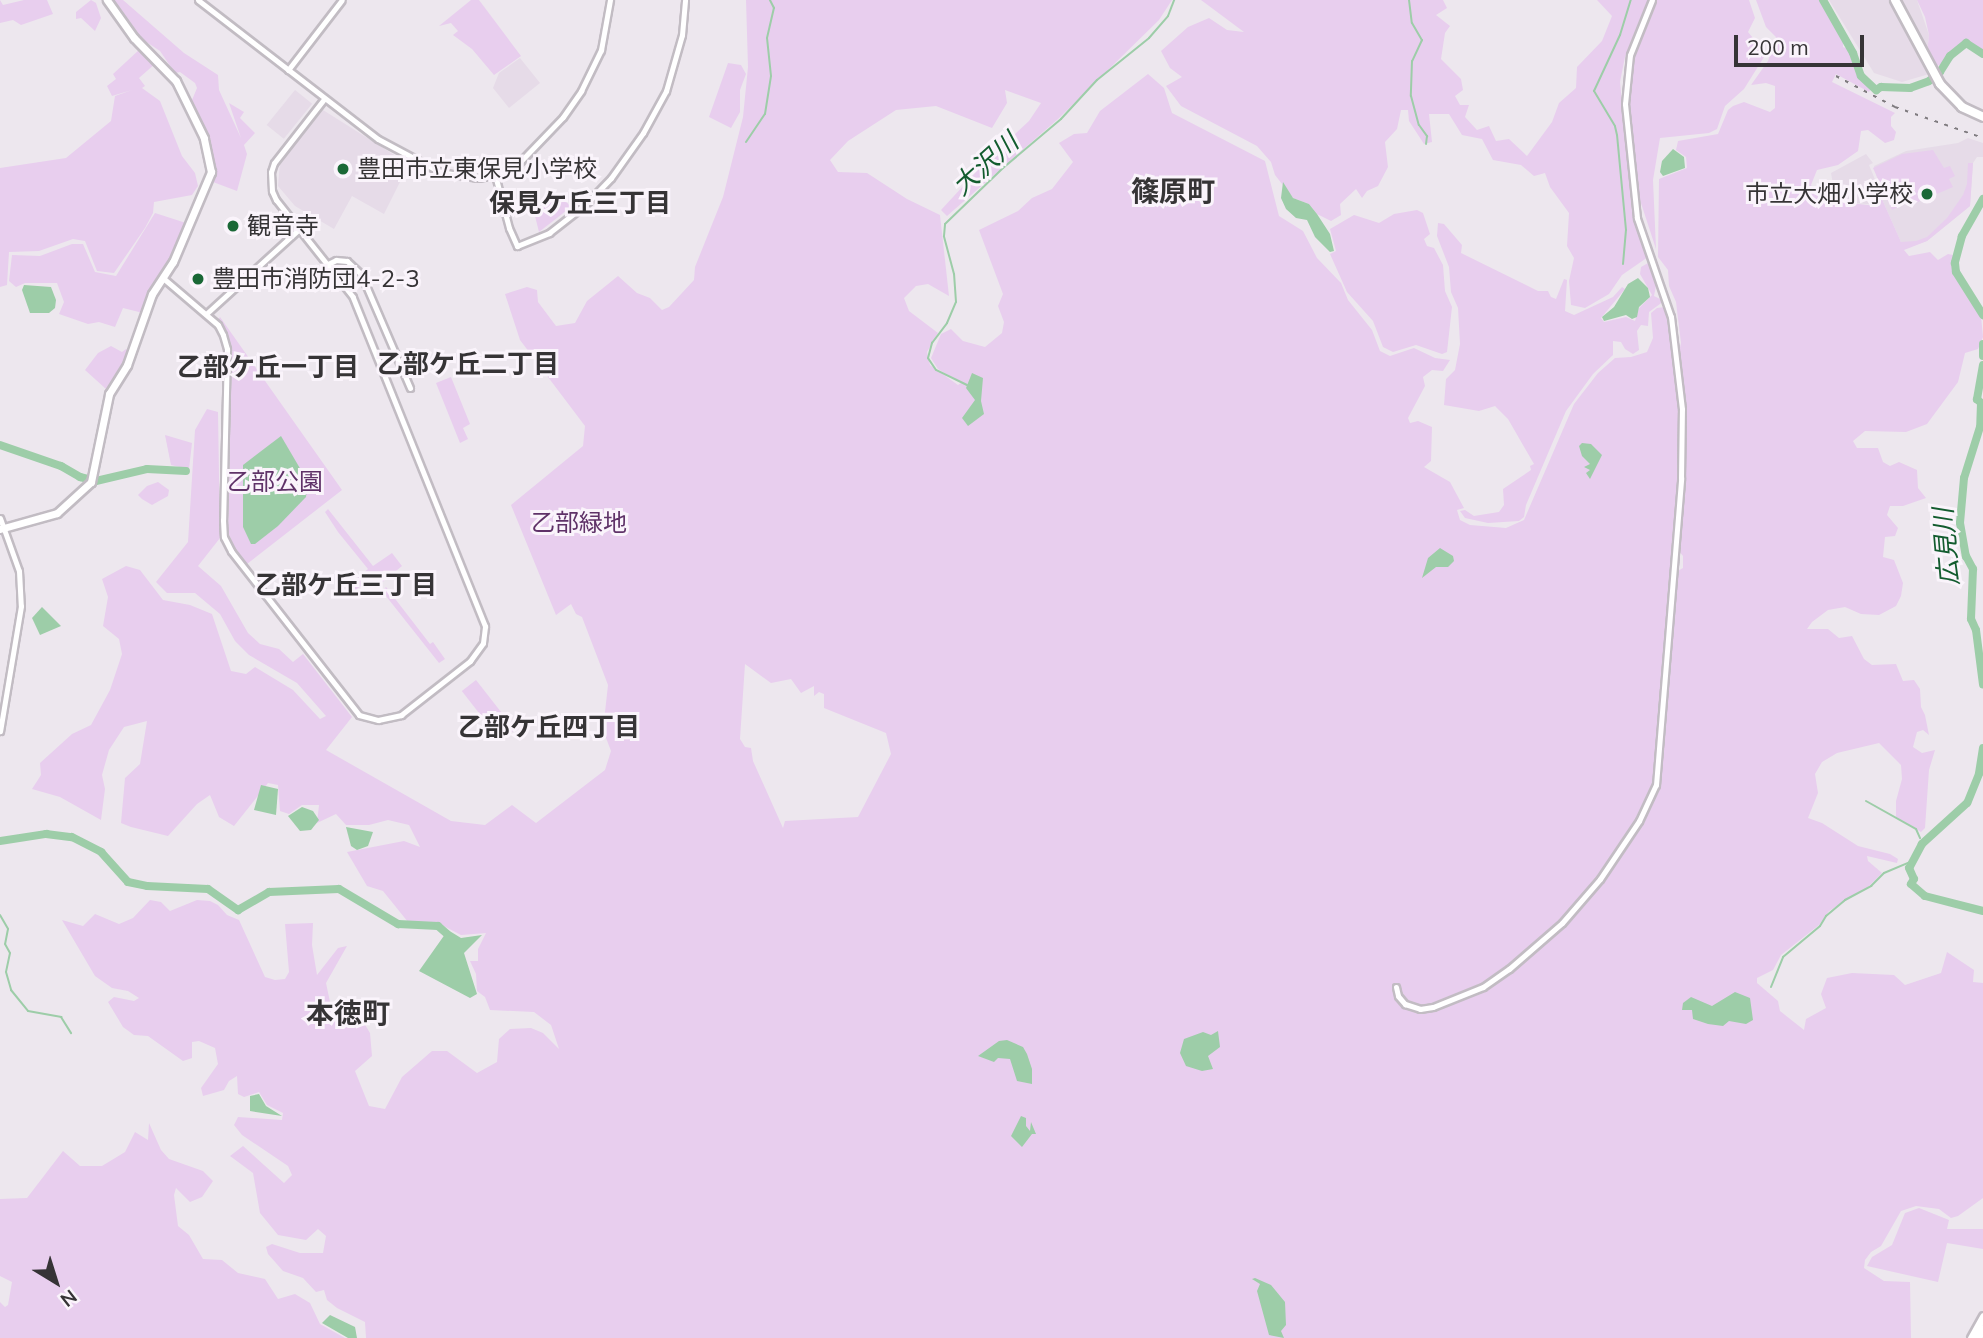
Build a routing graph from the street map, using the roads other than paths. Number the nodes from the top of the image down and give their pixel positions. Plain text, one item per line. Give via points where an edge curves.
1 (107, 0) edge
2 (198, 0) edge
3 (342, 0) edge
4 (610, 0) edge
5 (685, 0) edge
6 (1652, 0) edge
7 (1895, 0) edge
8 (288, 70) junction
9 (324, 99) junction
10 (1983, 117) edge
11 (495, 175) junction
12 (299, 229) junction
13 (328, 264) junction
14 (163, 278) junction
15 (206, 314) junction
16 (410, 388) dead end
17 (0, 518) edge
18 (3, 528) edge
19 (0, 731) edge
20 (1396, 986) dead end
21 (1983, 1316) edge
22 (1983, 1328) edge
23 (1971, 1338) edge
24 (1978, 1338) edge

1 - 14 main road via 134,38 176,81 209,155 208,186
2 - 8 street
3 - 8 street
4 - 11 street via 603,45 581,91 537,147 517,165
5 - 11 street via 682,35 666,90 643,133 586,204 549,233 517,246
6 - 20 street via 1630,55 1625,104 1637,218 1671,317 1682,409 1681,478 1656,785 1639,821 1600,879 1562,923 1495,980 1420,1009 1405,1004
7 - 10 highway via 1940,84 1962,107
8 - 9 street
9 - 11 street via 422,164 453,175
9 - 12 street via 271,172 275,200
12 - 13 street
12 - 15 street
13 - 15 street via 353,297 482,614 485,637 480,649 395,718 359,715 230,551 223,520 227,349 218,325
13 - 16 street via 347,261 361,274
14 - 15 street
14 - 18 main road via 152,293 137,341 110,394 92,479 57,513
17 - 18 street
18 - 19 street via 19,571 21,607
21 - 23 main road
22 - 24 main road

